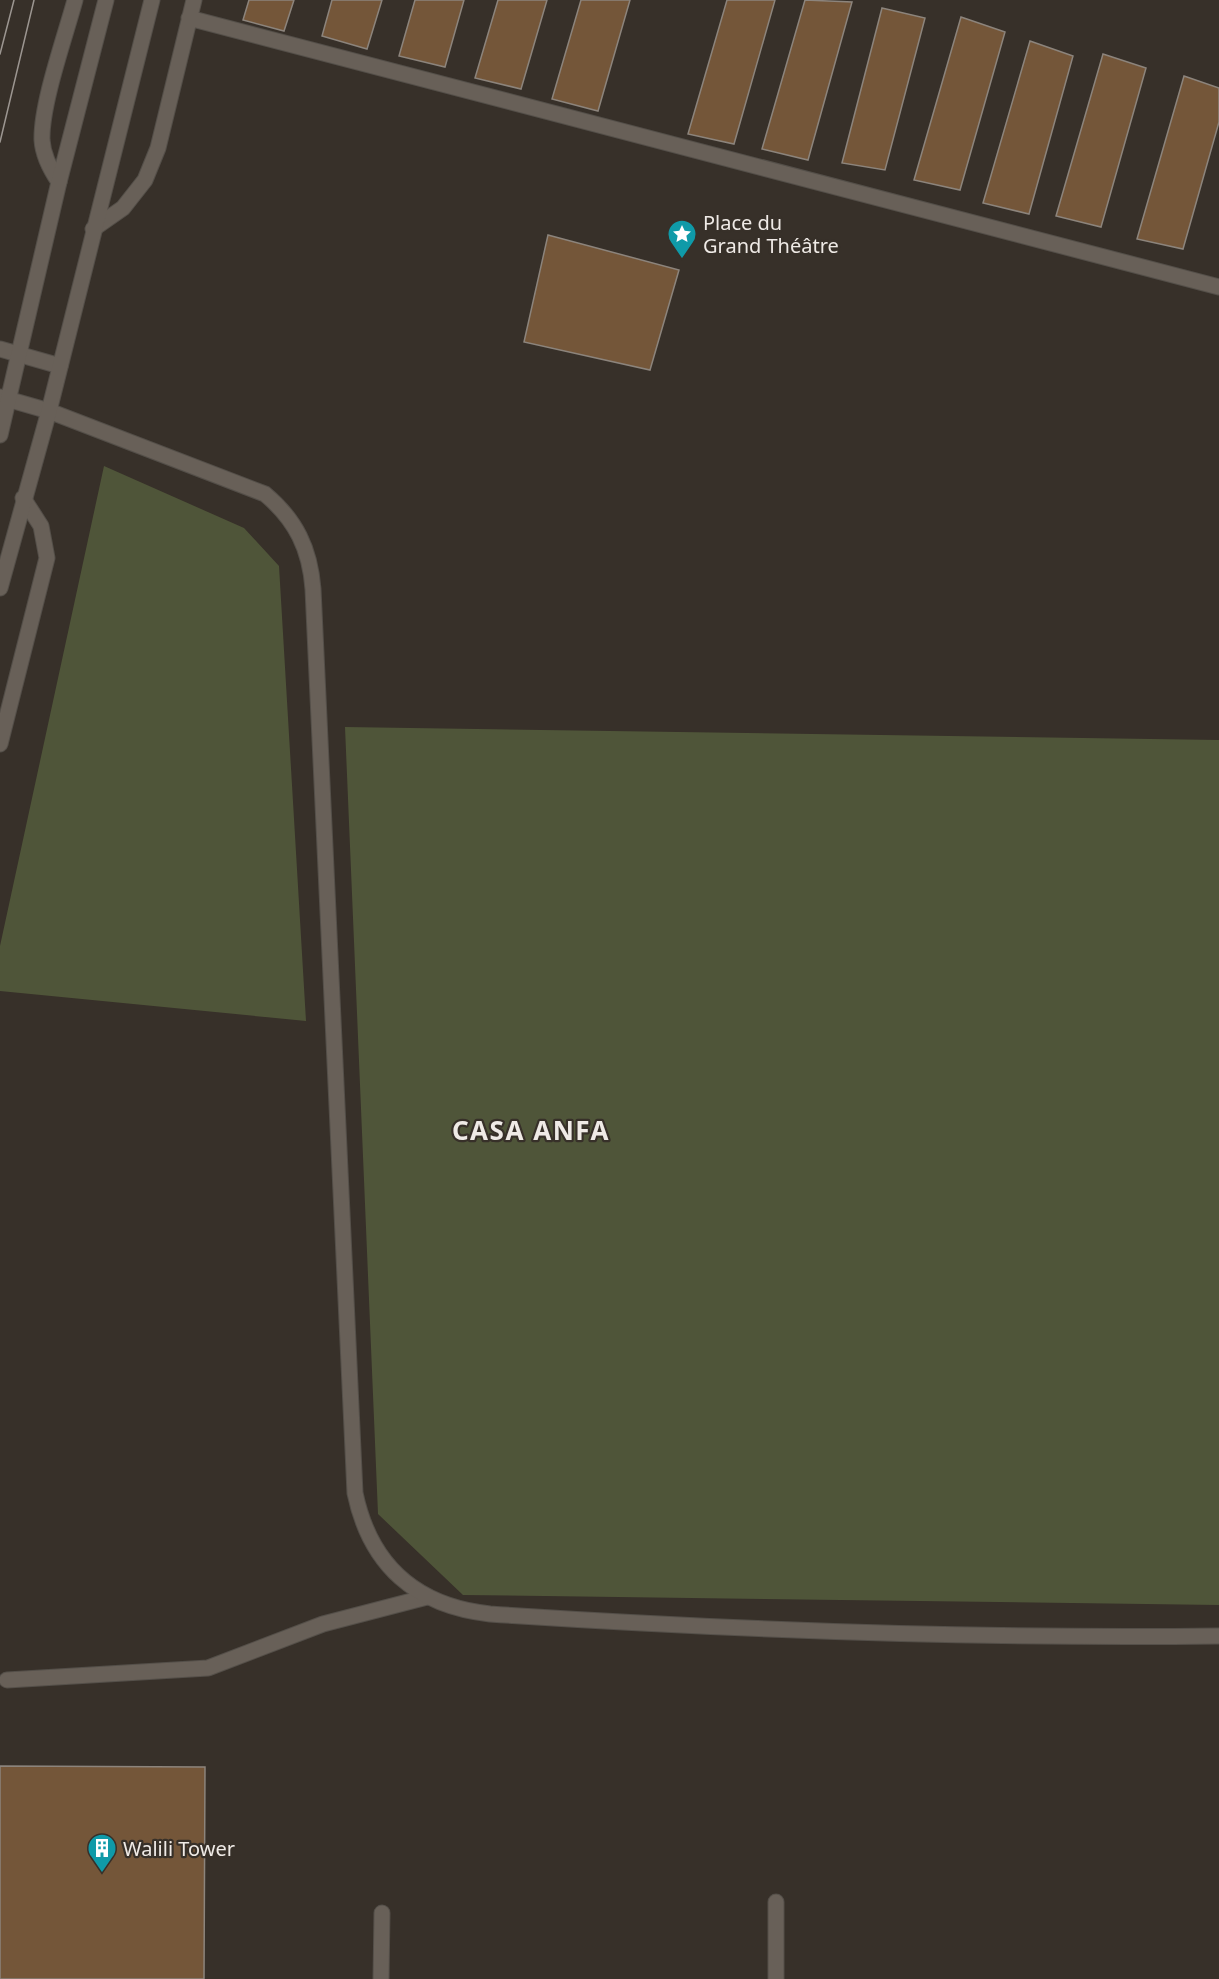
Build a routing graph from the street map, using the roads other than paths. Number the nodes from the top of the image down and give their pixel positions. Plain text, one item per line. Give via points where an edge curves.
1 (75, 0) edge
2 (106, 0) edge
3 (152, 0) edge
4 (194, 0) edge
5 (189, 18) junction
6 (58, 182) junction
7 (93, 229) junction
8 (1219, 287) edge
9 (0, 349) edge
10 (17, 354) junction
11 (60, 366) junction
12 (4, 397) edge
13 (49, 411) junction
14 (0, 435) edge
15 (23, 498) junction
16 (0, 588) edge
17 (0, 744) edge
18 (427, 1597) junction
19 (1219, 1636) edge
20 (7, 1680) dead end
21 (776, 1902) dead end
22 (382, 1913) dead end
23 (381, 1979) edge
24 (776, 1979) edge

1 - 6 street via 46,108 42,139
2 - 6 street
3 - 7 street
4 - 5 street
5 - 7 street via 158,148 145,180 123,208
5 - 8 street
6 - 10 street
7 - 11 street
9 - 10 street
10 - 11 street
10 - 12 street
11 - 13 street
12 - 13 street
12 - 14 street
13 - 15 street
13 - 18 street via 265,494 291,520 308,553 313,589 355,1493 378,1554 408,1585
15 - 16 street
15 - 17 street via 41,526 47,558
18 - 19 street via 468,1612 643,1624 982,1636
18 - 20 street via 323,1624 208,1668
21 - 24 street
22 - 23 street

